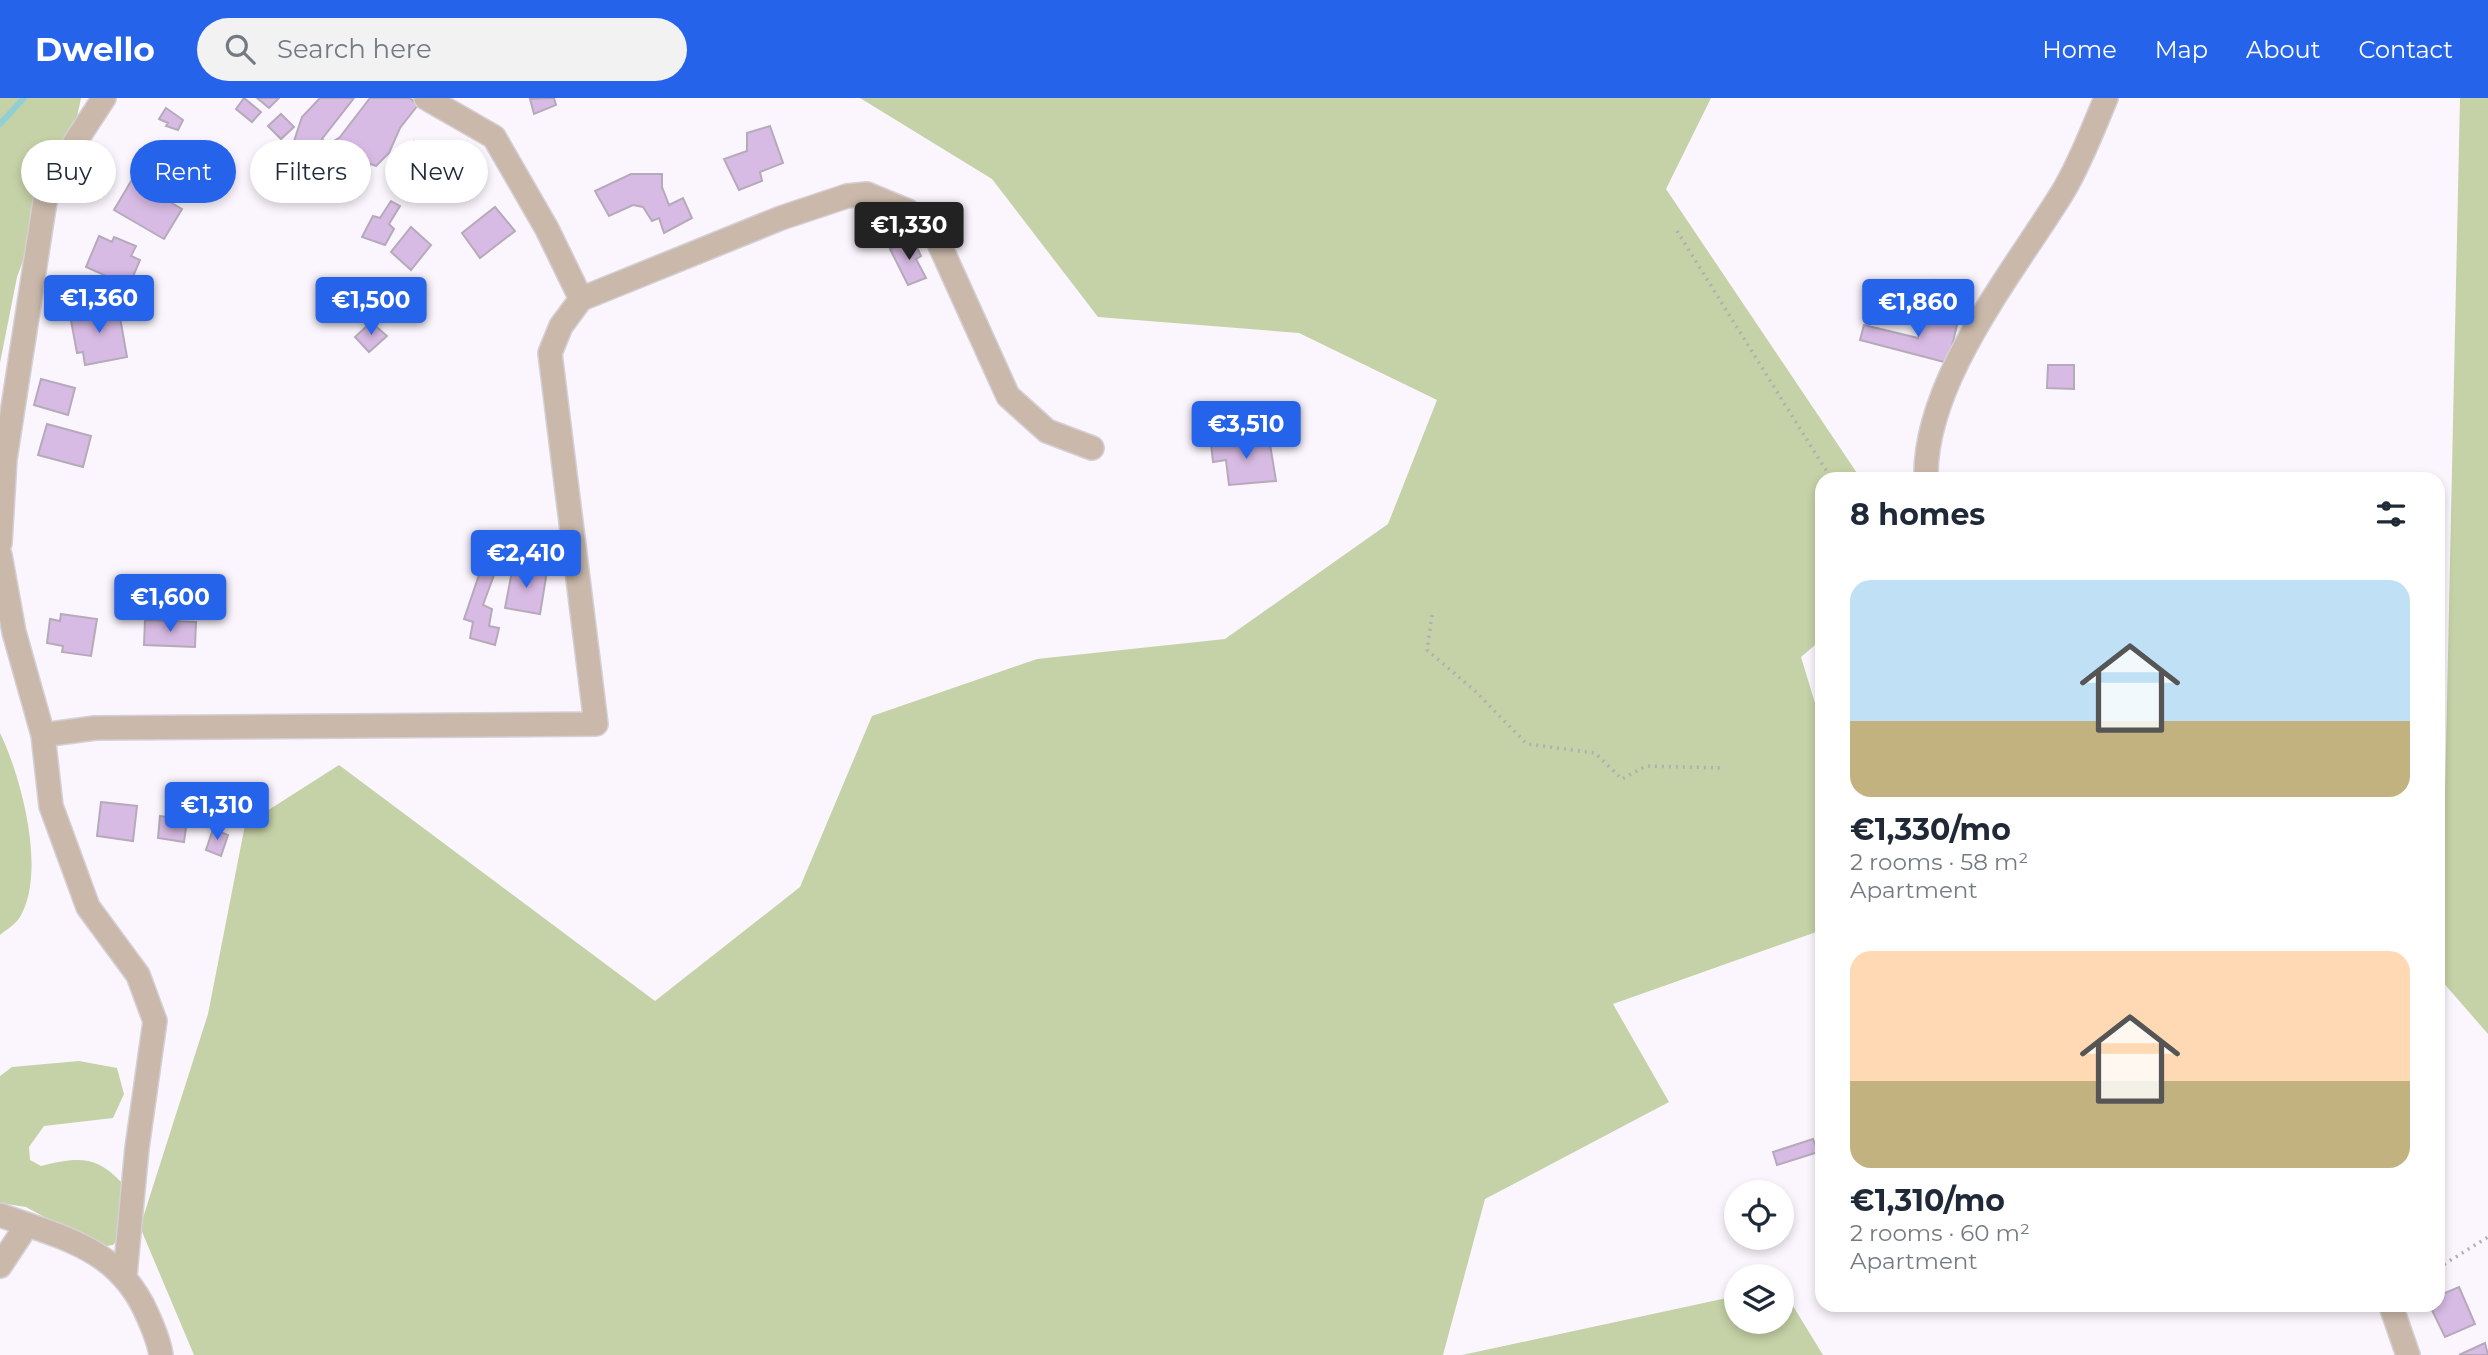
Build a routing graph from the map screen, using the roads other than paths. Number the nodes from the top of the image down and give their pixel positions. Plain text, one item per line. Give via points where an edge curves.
1 (104, 98) edge
2 (426, 98) edge
3 (2106, 98) edge
4 (581, 299) junction
5 (1092, 448) dead end
6 (1927, 472) edge
7 (0, 543) edge
8 (0, 555) edge
9 (43, 736) junction
10 (0, 1215) edge
11 (27, 1225) junction
12 (0, 1266) edge
13 (125, 1275) junction
14 (2393, 1312) edge
15 (161, 1355) edge
16 (2408, 1355) edge

1 - 7 street via 45,201 10,423
2 - 4 street via 494,136
3 - 6 street via 2065,188 2001,287 1940,397 1930,428
4 - 5 street via 781,218 867,194 908,211 937,239 1008,396 1048,431
4 - 9 street via 561,326 550,353 596,723 95,728
8 - 9 street via 14,632
9 - 13 street via 51,806 88,907 138,975 155,1021
10 - 11 street
11 - 12 street
11 - 13 street via 108,1260
13 - 15 street via 143,1306
14 - 16 street

